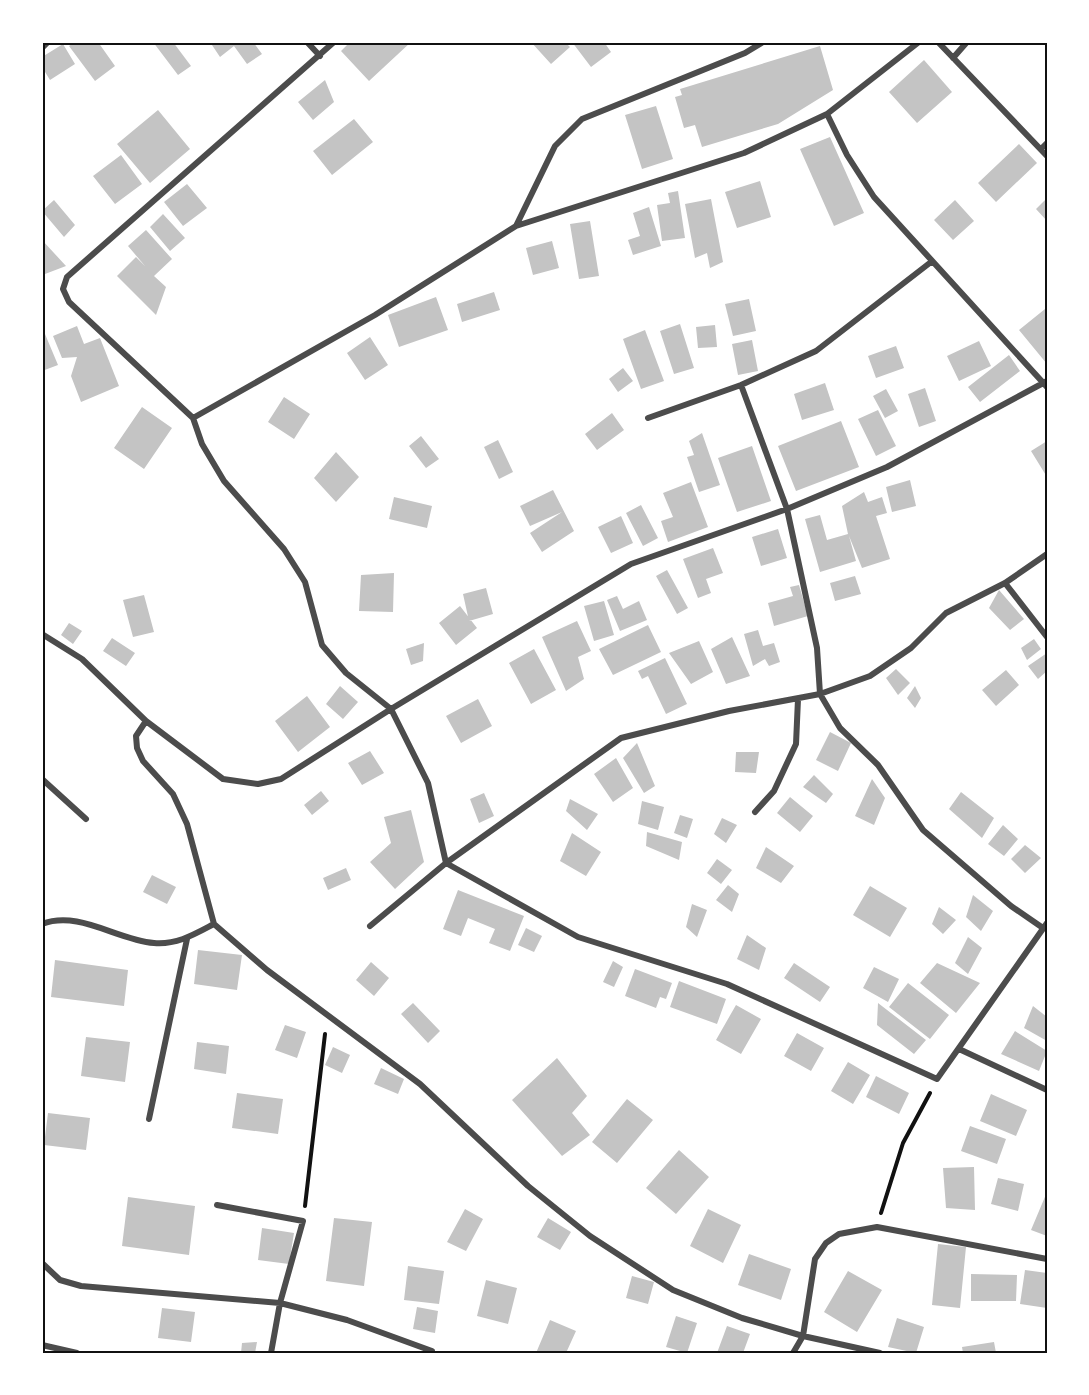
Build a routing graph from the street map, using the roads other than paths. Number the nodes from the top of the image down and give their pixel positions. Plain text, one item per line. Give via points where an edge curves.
1 (48, 42) edge
2 (307, 42) edge
3 (334, 42) edge
4 (763, 42) edge
5 (919, 42) edge
6 (938, 42) edge
7 (967, 42) edge
8 (42, 48) edge
9 (320, 56) junction
10 (953, 58) junction
11 (827, 114) junction
12 (1047, 143) edge
13 (1041, 149) junction
14 (1047, 156) edge
15 (516, 226) junction
16 (931, 262) junction
17 (1046, 384) edge
18 (741, 385) junction
19 (193, 418) junction
20 (648, 418) dead end
21 (787, 509) junction
22 (1047, 554) edge
23 (1005, 583) junction
24 (42, 634) edge
25 (1047, 637) edge
26 (820, 694) junction
27 (798, 699) junction
28 (391, 709) junction
29 (146, 721) junction
30 (42, 779) edge
31 (755, 812) dead end
32 (86, 819) dead end
33 (446, 863) junction
34 (42, 924) edge
35 (214, 924) junction
36 (1045, 925) edge
37 (370, 926) dead end
38 (187, 939) junction
39 (958, 1048) junction
40 (1047, 1090) edge
41 (148, 1119) dead end
42 (217, 1205) dead end
43 (1047, 1259) edge
44 (42, 1263) edge
45 (280, 1303) junction
46 (803, 1336) junction
47 (42, 1345) edge
48 (432, 1351) dead end
49 (77, 1353) edge
50 (271, 1353) edge
51 (793, 1353) edge
52 (880, 1353) edge

1 - 8 street
2 - 9 street
3 - 9 street
4 - 15 street via 745,53 582,119 555,146
5 - 11 street
6 - 10 street
7 - 10 street
9 - 19 street via 67,277 63,289 69,302
10 - 13 street
11 - 15 street via 744,153
11 - 16 street via 873,197
12 - 13 street
13 - 14 street
15 - 19 street via 375,315
16 - 17 street
16 - 18 street via 816,351
17 - 21 street via 887,467
18 - 20 street
18 - 21 street
19 - 28 street via 202,444 224,481 284,549 305,582 322,645 345,673
21 - 26 street via 817,648
21 - 28 street via 631,564
22 - 23 street
23 - 25 street
23 - 26 street via 946,613 911,648 870,676
24 - 29 street via 82,659
26 - 27 street
26 - 36 street via 840,728 878,765 923,830 1011,906
27 - 31 street via 796,744 774,791
27 - 33 street via 729,711 621,738
28 - 29 street via 280,779 258,784 223,779
28 - 33 street via 429,783
29 - 35 street via 136,736 137,748 143,761 172,794 187,824
30 - 32 street
33 - 37 street
33 - 39 street via 578,938 727,984 937,1079
34 - 38 street via 88,923 120,937 155,943
35 - 38 street
35 - 46 street via 267,970 420,1084 528,1186 590,1236 673,1290 742,1318
36 - 39 street
38 - 41 street
39 - 40 street
42 - 45 street via 303,1221
43 - 46 street via 877,1227 838,1234 815,1259
44 - 45 street via 60,1280 81,1286
45 - 48 street via 346,1320
45 - 50 street
46 - 51 street
46 - 52 street
47 - 49 street

